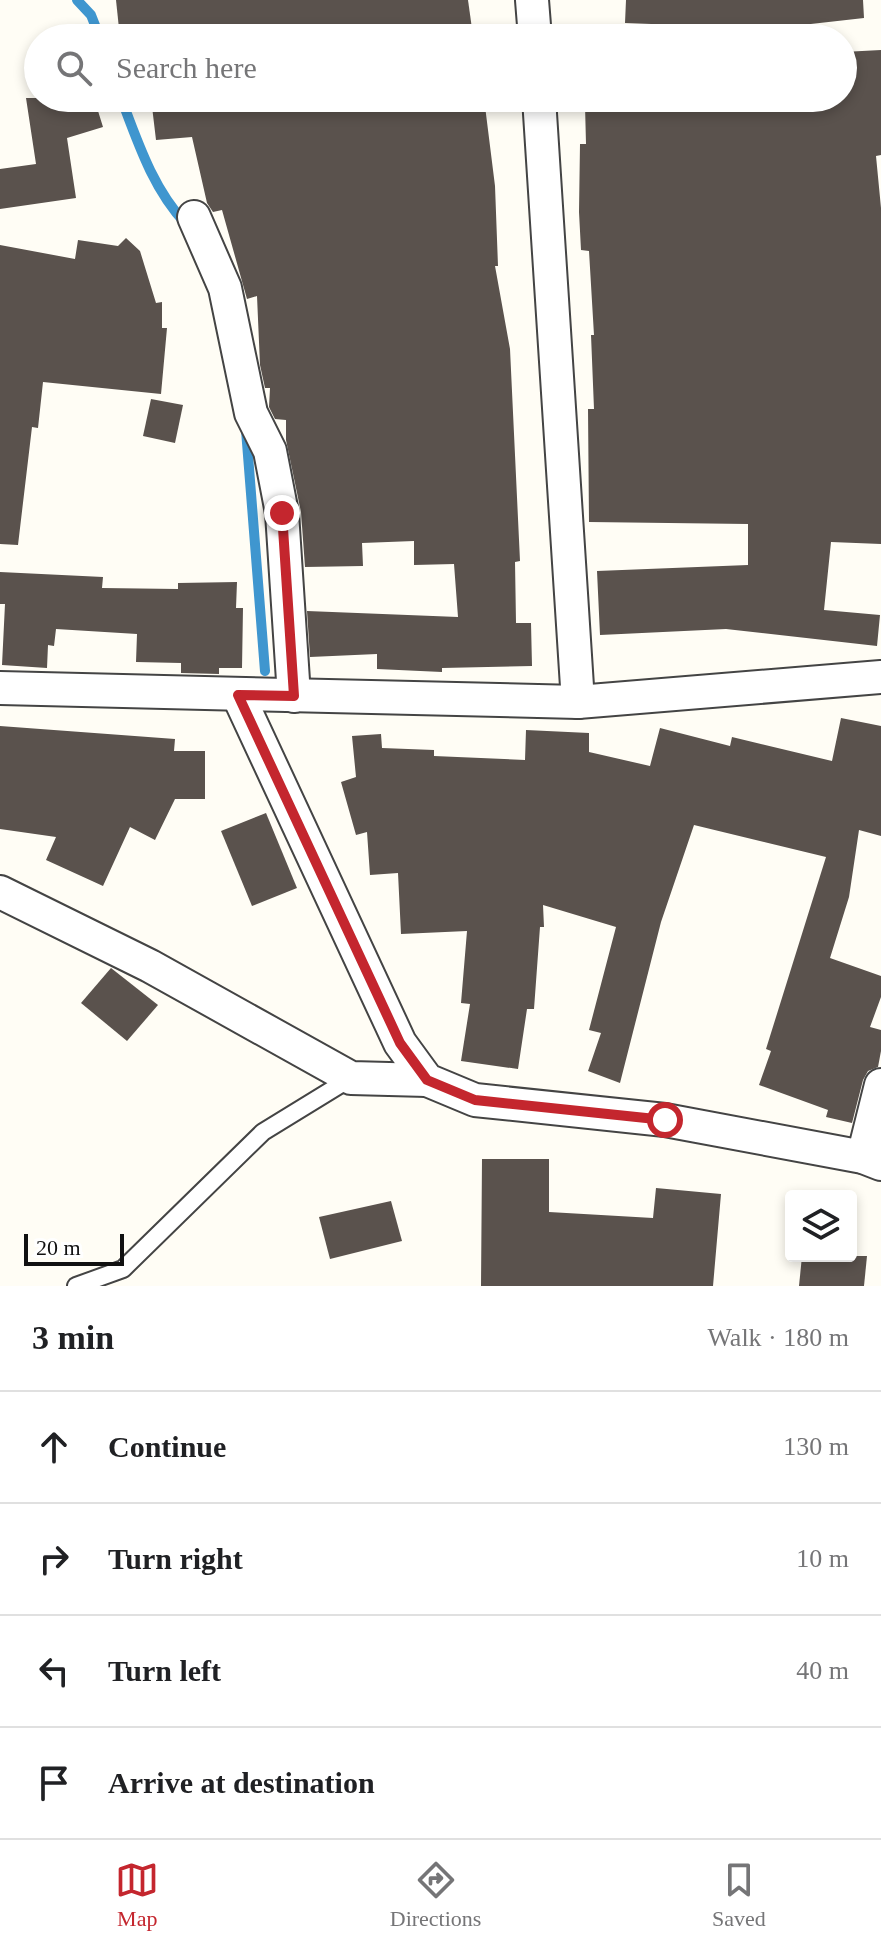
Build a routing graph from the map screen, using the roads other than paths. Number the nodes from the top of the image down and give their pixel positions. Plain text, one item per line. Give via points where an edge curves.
1 (532, 0) edge
2 (534, 24) edge
3 (540, 112) edge
4 (194, 217) dead end
5 (881, 677) edge
6 (0, 688) edge
7 (238, 695) junction
8 (294, 696) junction
9 (578, 702) junction
10 (0, 892) edge
11 (351, 1078) junction
12 (427, 1080) junction
13 (881, 1085) edge
14 (872, 1160) edge
15 (76, 1286) edge

1 - 2 street
3 - 9 street
4 - 8 street via 225,288 251,413 270,451 282,513
5 - 9 street
6 - 7 street
7 - 8 street
7 - 12 street via 400,1043
8 - 9 street
10 - 11 street via 150,966
11 - 12 street
11 - 15 lane via 263,1132 123,1269
12 - 14 street via 475,1100 665,1120
13 - 14 street

